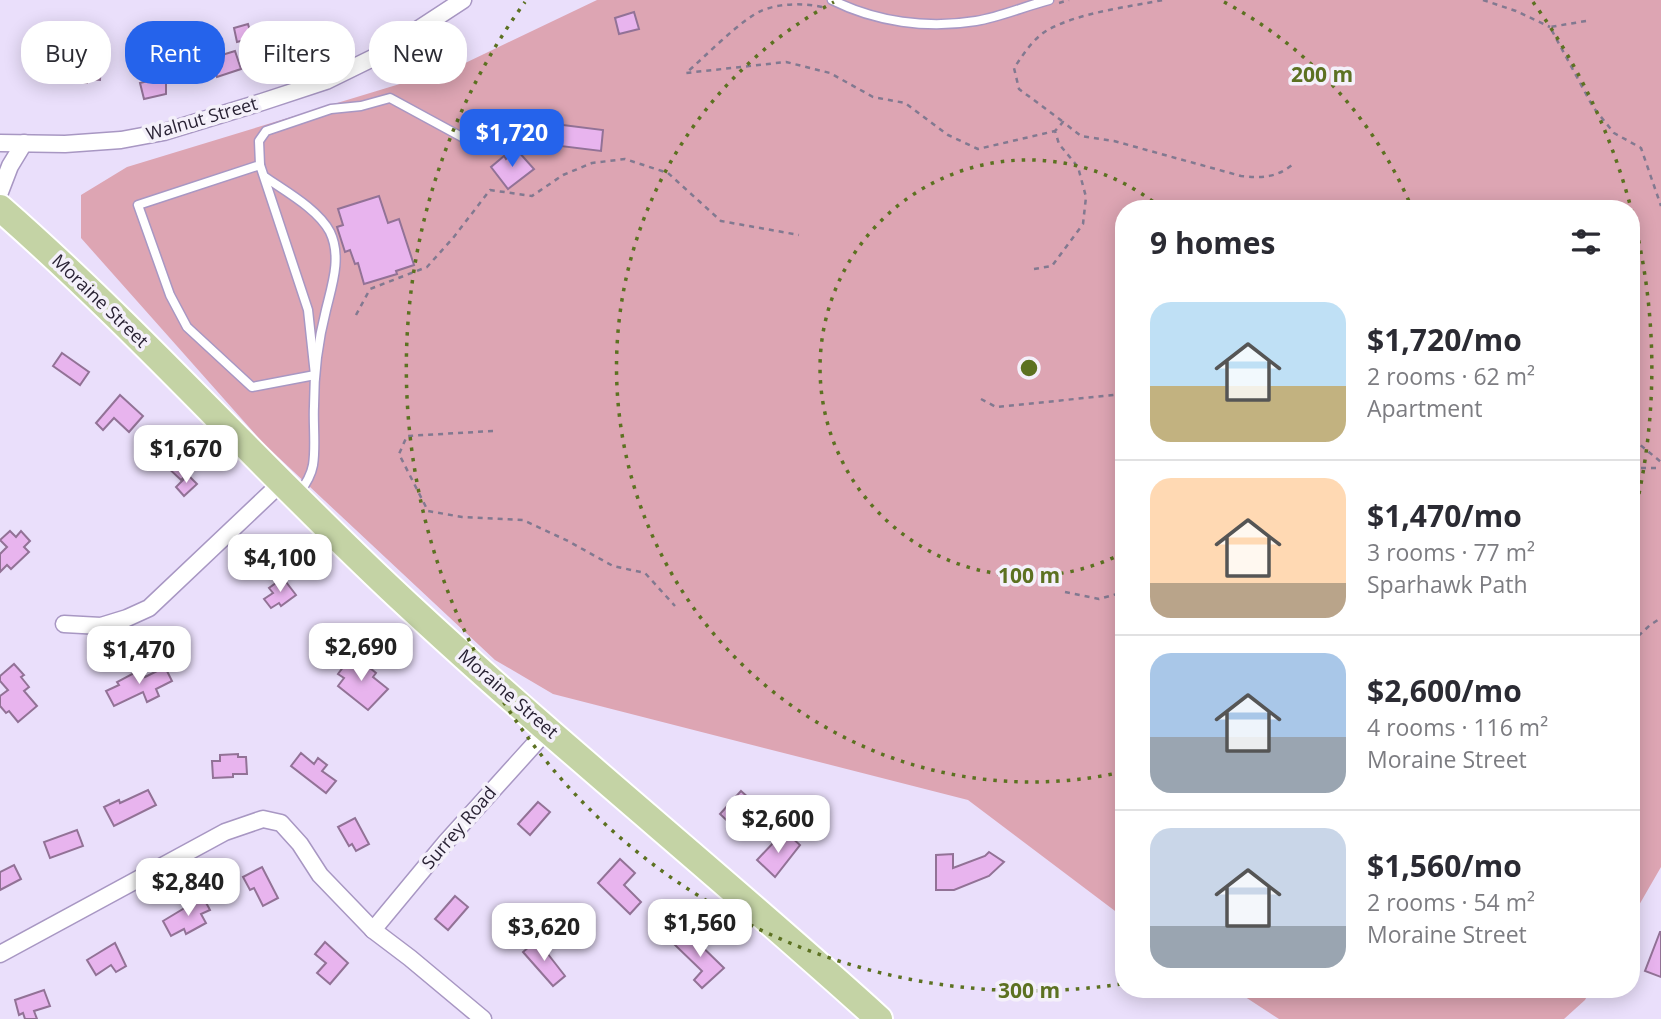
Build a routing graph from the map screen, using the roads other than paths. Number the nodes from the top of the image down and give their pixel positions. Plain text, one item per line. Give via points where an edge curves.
1 (463, 0) edge
2 (1053, 2) edge
3 (830, 4) edge
4 (0, 143) edge
5 (24, 143) junction
6 (526, 144) dead end
7 (260, 165) junction
8 (265, 177) junction
9 (0, 192) edge
10 (0, 208) edge
11 (315, 375) junction
12 (288, 490) junction
13 (64, 624) dead end
14 (548, 729) junction
15 (373, 930) junction
16 (0, 954) edge
17 (484, 1019) edge
18 (879, 1019) edge

1 - 5 street, Walnut Street via 379,55 262,103 140,137
2 - 3 lane via 978,21 943,24 894,21
4 - 5 street, Walnut Street
5 - 9 street
6 - 7 lane via 471,142 384,97 266,131 259,141
7 - 8 lane
7 - 11 lane via 138,205 169,292 187,327 252,387
8 - 11 lane via 308,310
8 - 11 lane via 320,219 333,241 334,277
10 - 12 main road, Moraine Street via 86,285
11 - 12 lane via 313,466 308,482
12 - 13 street via 149,608 101,626
12 - 14 main road, Moraine Street via 411,608
14 - 15 street, Surrey Road
14 - 18 main road, Moraine Street
15 - 16 street via 320,875 290,832 281,823 263,819 213,838
15 - 17 street

